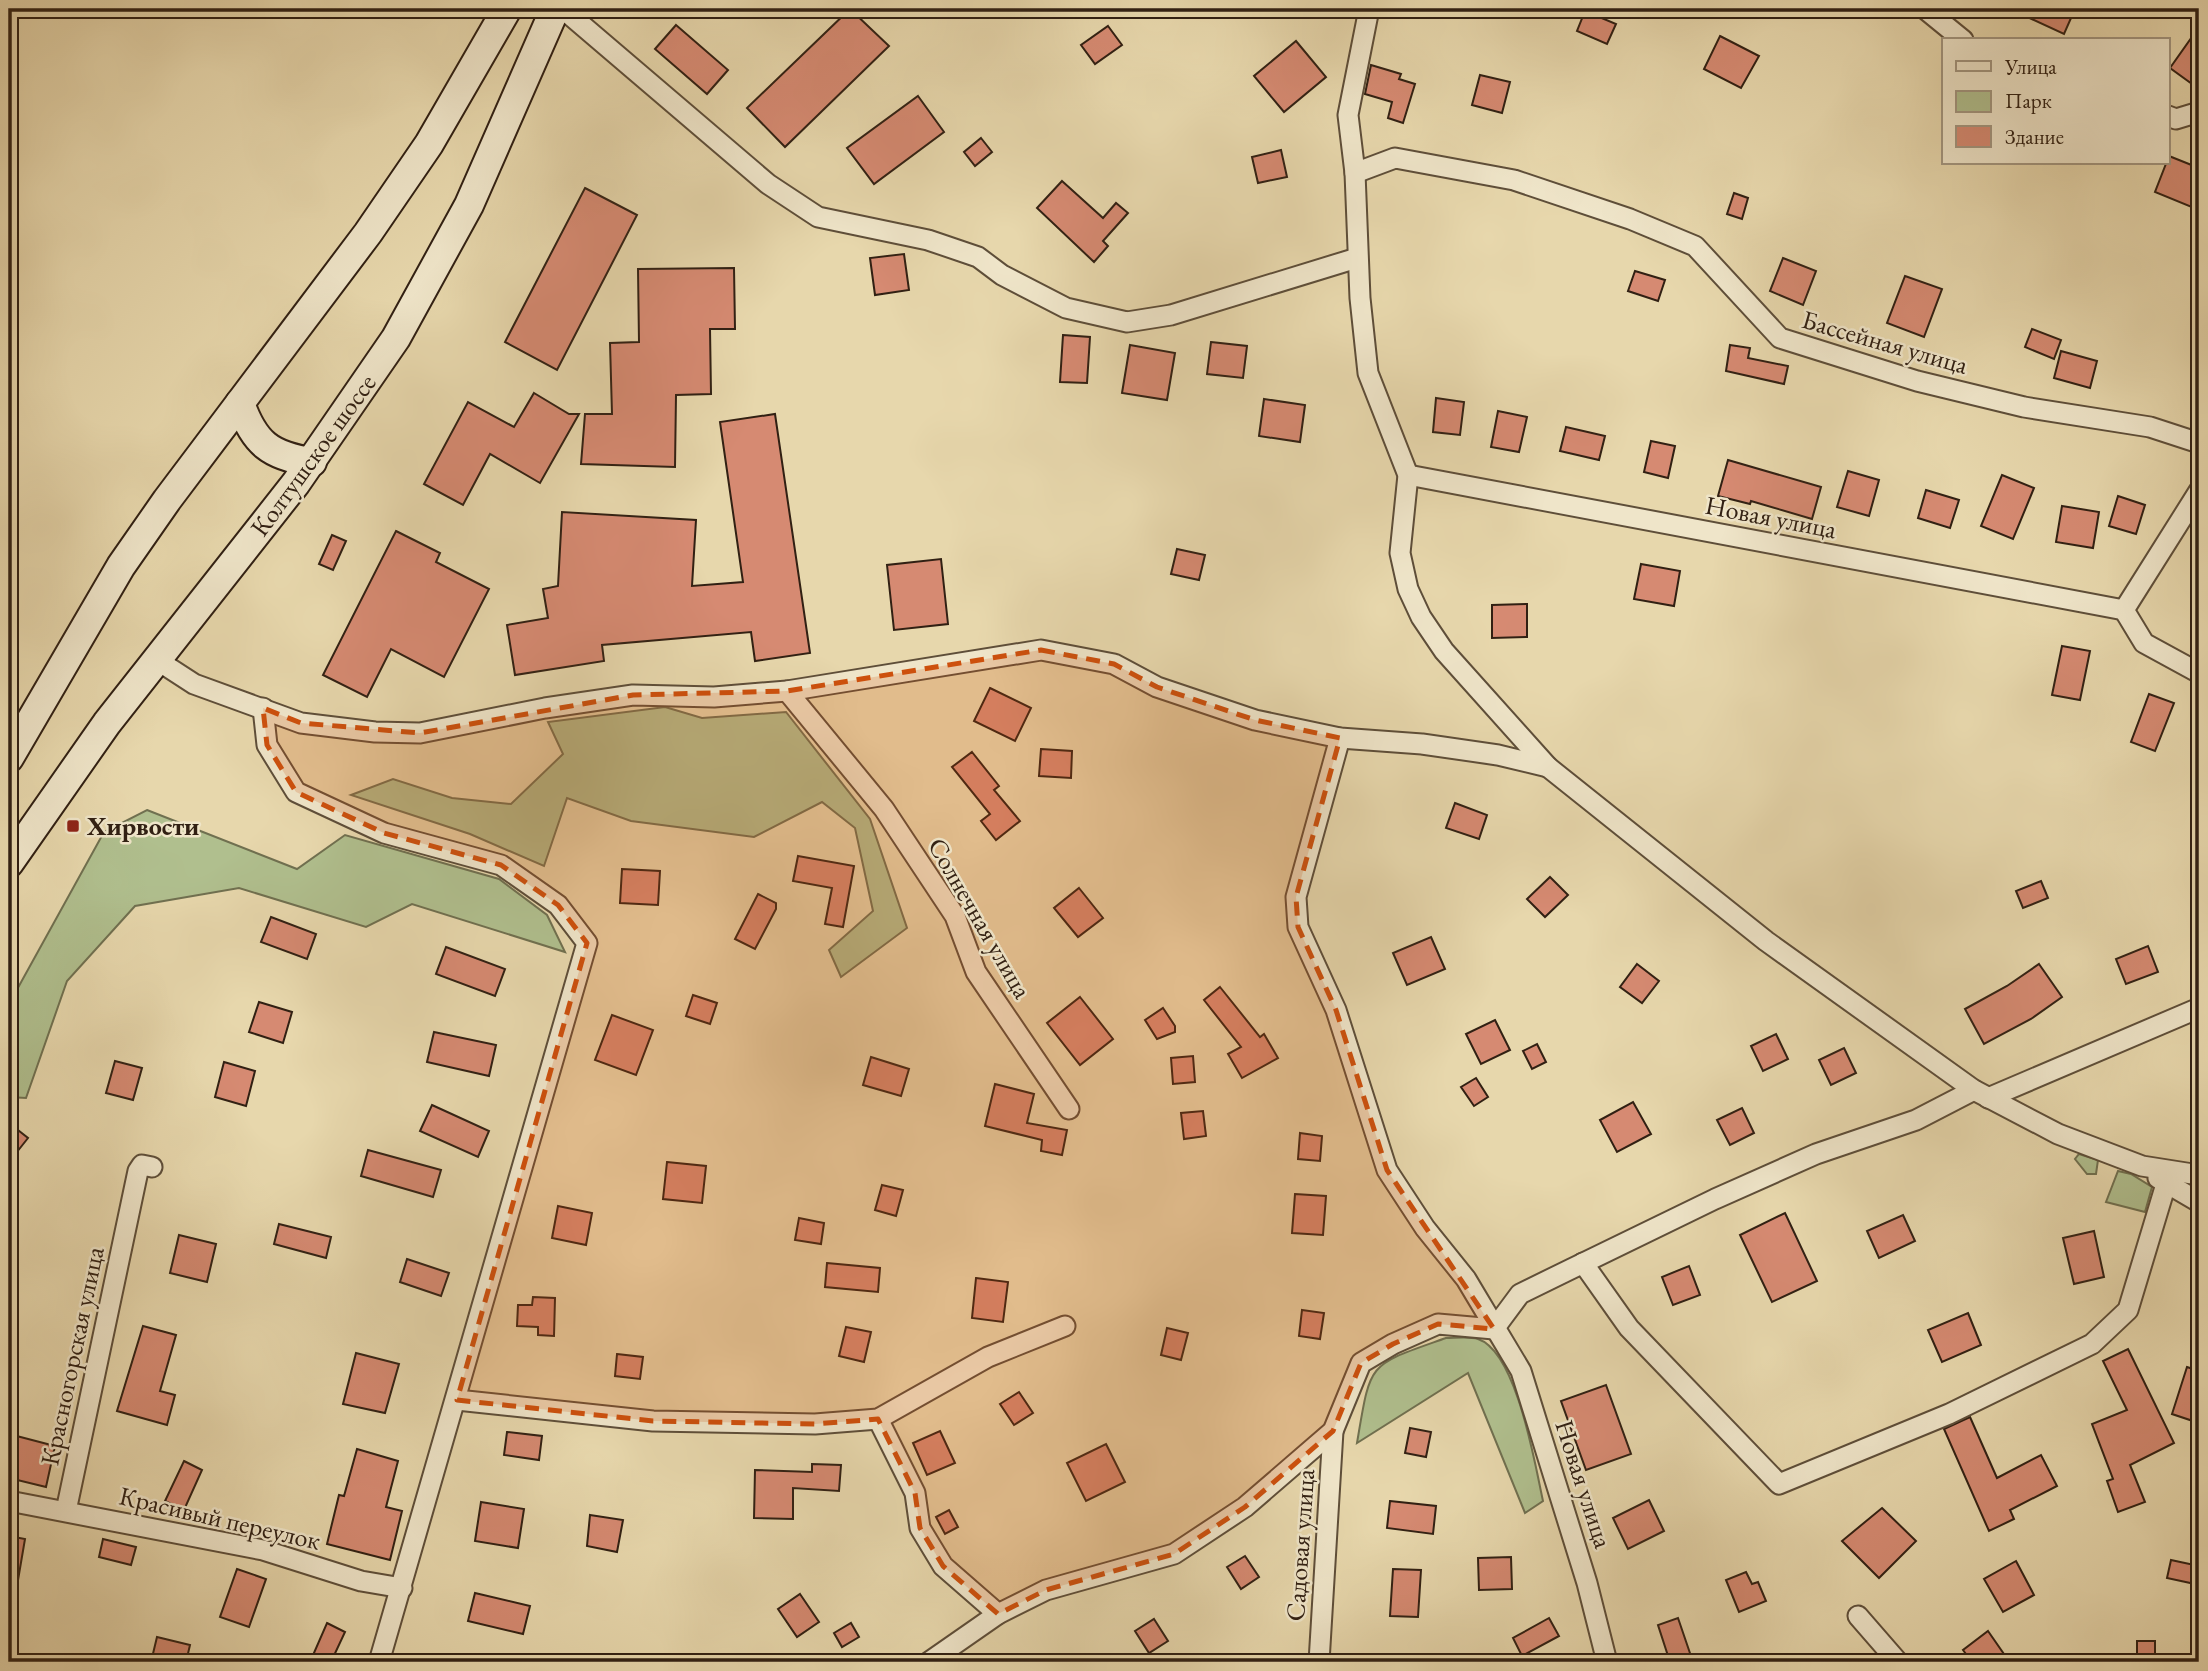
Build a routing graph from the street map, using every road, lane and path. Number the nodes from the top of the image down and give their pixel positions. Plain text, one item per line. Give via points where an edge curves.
1 (507, 9) edge
2 (555, 9) edge
3 (563, 9) edge
4 (1369, 9) edge
5 (1925, 9) edge
6 (1961, 38) edge
7 (2199, 112) edge
8 (2170, 117) edge
9 (1355, 173) junction
10 (1357, 258) junction
11 (240, 404) junction
12 (2199, 443) edge
13 (312, 462) junction
14 (1408, 475) junction
15 (2199, 491) edge
16 (2124, 610) junction
17 (157, 660) junction
18 (2199, 674) edge
19 (787, 691) junction
20 (263, 708) junction
21 (1340, 738) junction
22 (9, 758) edge
23 (1548, 767) junction
24 (9, 863) edge
25 (2199, 1008) edge
26 (1981, 1094) junction
27 (1069, 1109) dead end
28 (2142, 1166) junction
29 (152, 1167) dead end
30 (2199, 1175) edge
31 (2166, 1184) junction
32 (2199, 1202) edge
33 (1583, 1263) junction
34 (1065, 1326) dead end
35 (1494, 1329) junction
36 (457, 1400) junction
37 (878, 1419) junction
38 (1333, 1430) junction
39 (9, 1501) edge
40 (66, 1511) junction
41 (401, 1588) junction
42 (998, 1614) junction
43 (1858, 1616) dead end
44 (379, 1662) edge
45 (929, 1662) edge
46 (1319, 1662) edge
47 (1607, 1662) edge
48 (1898, 1662) edge

1 - 11 main road via 414,166
2 - 13 main road, Колтушское шоссе via 469,205 430,279
3 - 10 street via 768,184 818,218 928,240 978,257 1002,275 1066,308 1127,322 1171,315
4 - 9 street via 1348,115
5 - 6 street
7 - 8 street
9 - 10 street
9 - 12 street, Бассейная улица via 1395,158 1514,180 1695,246 1780,338 1917,382 2024,407 2151,427
10 - 14 street via 1368,373
11 - 13 main road via 248,427 265,447 287,459
11 - 22 main road via 121,566
13 - 17 main road, Колтушское шоссе
14 - 16 street, Новая улица
14 - 23 street via 1401,553 1420,617 1444,651
15 - 16 street
16 - 18 street via 2144,643
17 - 20 street via 194,684
17 - 24 main road, Колтушское шоссе
19 - 20 street via 714,697 633,695 420,733 301,723
19 - 21 street via 1041,650 1114,664 1157,687 1255,720
19 - 27 street, Солнечная улица via 884,809 955,916 976,972
20 - 36 street via 267,745 296,792 384,833 501,864 558,905 587,943
21 - 23 street via 1486,753
21 - 35 street, Новая улица via 1296,897 1298,927 1336,1010 1387,1170 1466,1279
23 - 26 street via 1766,941
25 - 26 street
26 - 28 street via 2058,1134
26 - 33 street via 1816,1154
28 - 30 street
28 - 31 street
29 - 40 street, Красногорская улица via 142,1165 138,1171
31 - 32 street
31 - 33 street via 2128,1310 2092,1344 1949,1414 1779,1484 1629,1328
33 - 35 street via 1520,1294
34 - 37 street via 988,1357
35 - 38 street via 1438,1324 1360,1363
35 - 47 street, Новая улица via 1521,1371
36 - 37 street via 653,1421 815,1424
36 - 41 street
37 - 42 street via 915,1493 920,1528 943,1566
38 - 42 street via 1245,1507 1174,1554 1046,1590
38 - 46 street, Садовая улица
39 - 40 street
40 - 41 street, Красивый переулок via 263,1550 361,1581
41 - 44 street
42 - 45 street
43 - 48 street

